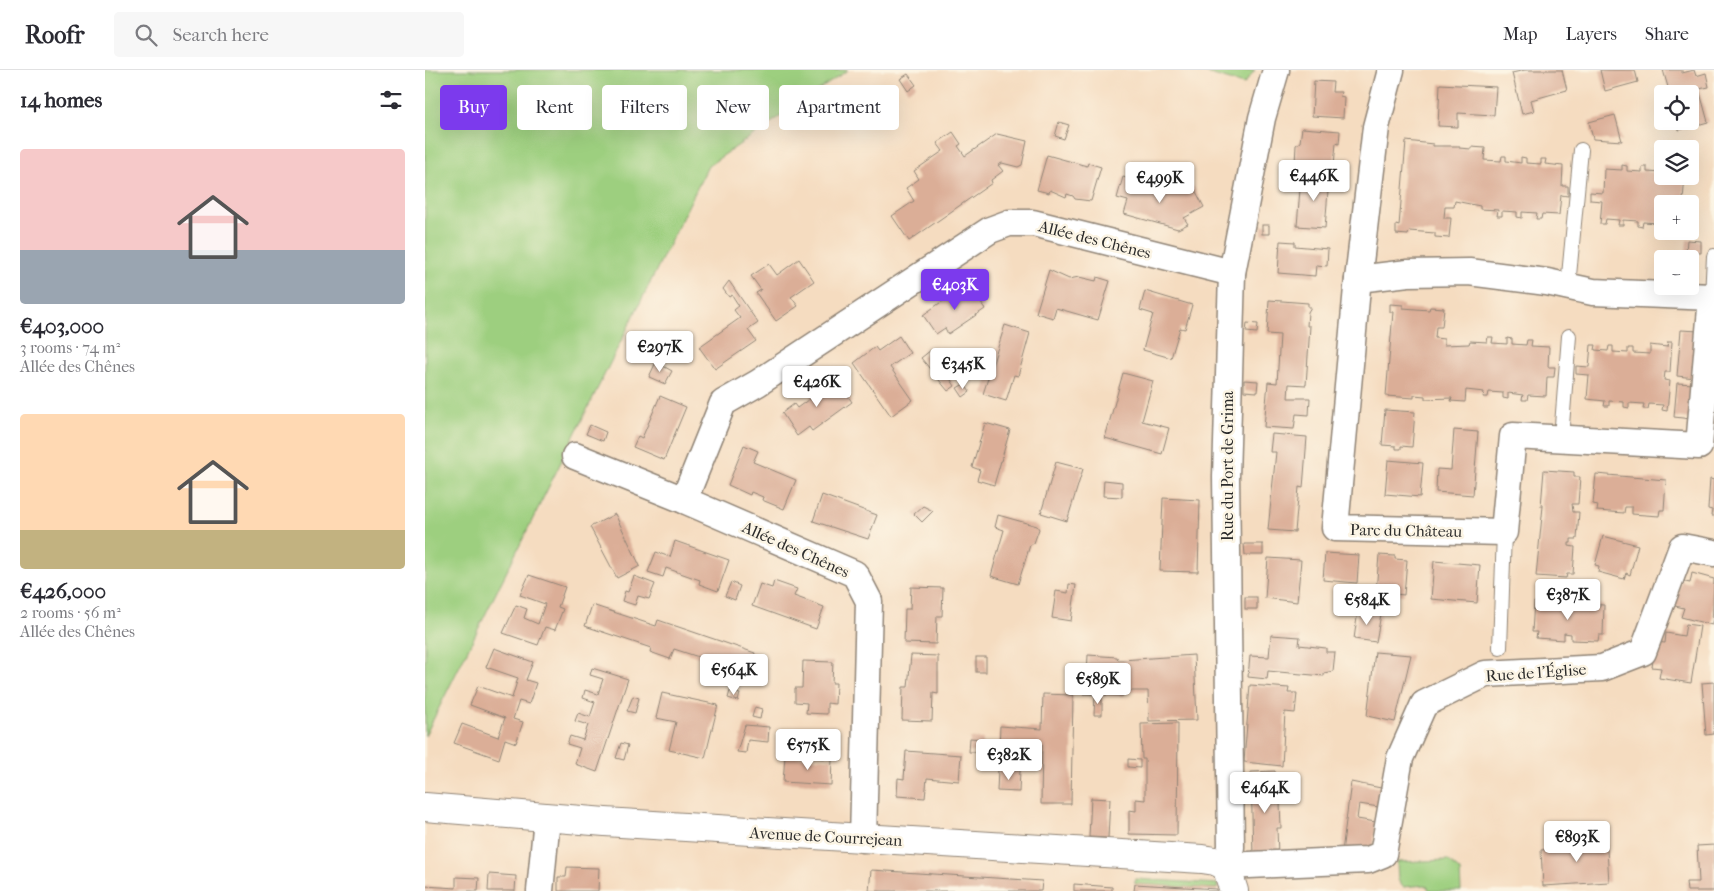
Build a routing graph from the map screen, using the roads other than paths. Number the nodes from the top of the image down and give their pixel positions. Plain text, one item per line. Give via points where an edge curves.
1 (1276, 70) edge
2 (1391, 70) edge
3 (1581, 150) dead end
4 (1714, 256) edge
5 (1232, 273) junction
6 (1358, 279) junction
7 (1567, 286) junction
8 (1713, 297) edge
9 (1569, 336) dead end
10 (1561, 438) junction
11 (1706, 450) edge
12 (575, 456) dead end
13 (684, 500) junction
14 (1504, 532) junction
15 (1714, 553) edge
16 (1500, 648) dead end
17 (425, 807) edge
18 (547, 818) junction
19 (863, 839) junction
20 (1230, 878) edge
21 (540, 891) edge

1 - 5 street, Rue du Port de Grima via 1262,118
2 - 6 street, Parc du Château via 1377,127
3 - 7 lane
4 - 8 lane
5 - 13 street, Allée des Chênes via 1033,223 1009,223 990,230 723,403
5 - 20 street, Rue du Port de Grima via 1226,477
6 - 7 street via 1408,273 1469,272
6 - 14 street, Parc du Château via 1335,528
7 - 8 street via 1593,292
8 - 11 street
9 - 10 lane
10 - 11 street
10 - 14 street via 1513,436
12 - 13 street, Allée des Chênes
13 - 19 street, Allée des Chênes via 855,574 869,601
14 - 16 lane
15 - 20 street, Rue de l'Église via 1682,547 1643,652 1602,668 1485,674 1424,704 1400,758 1383,854 1368,860
17 - 18 street, Avenue de Courrejean
18 - 19 street, Avenue de Courrejean
18 - 21 street
19 - 20 street, Avenue de Courrejean via 1202,859 1215,861

